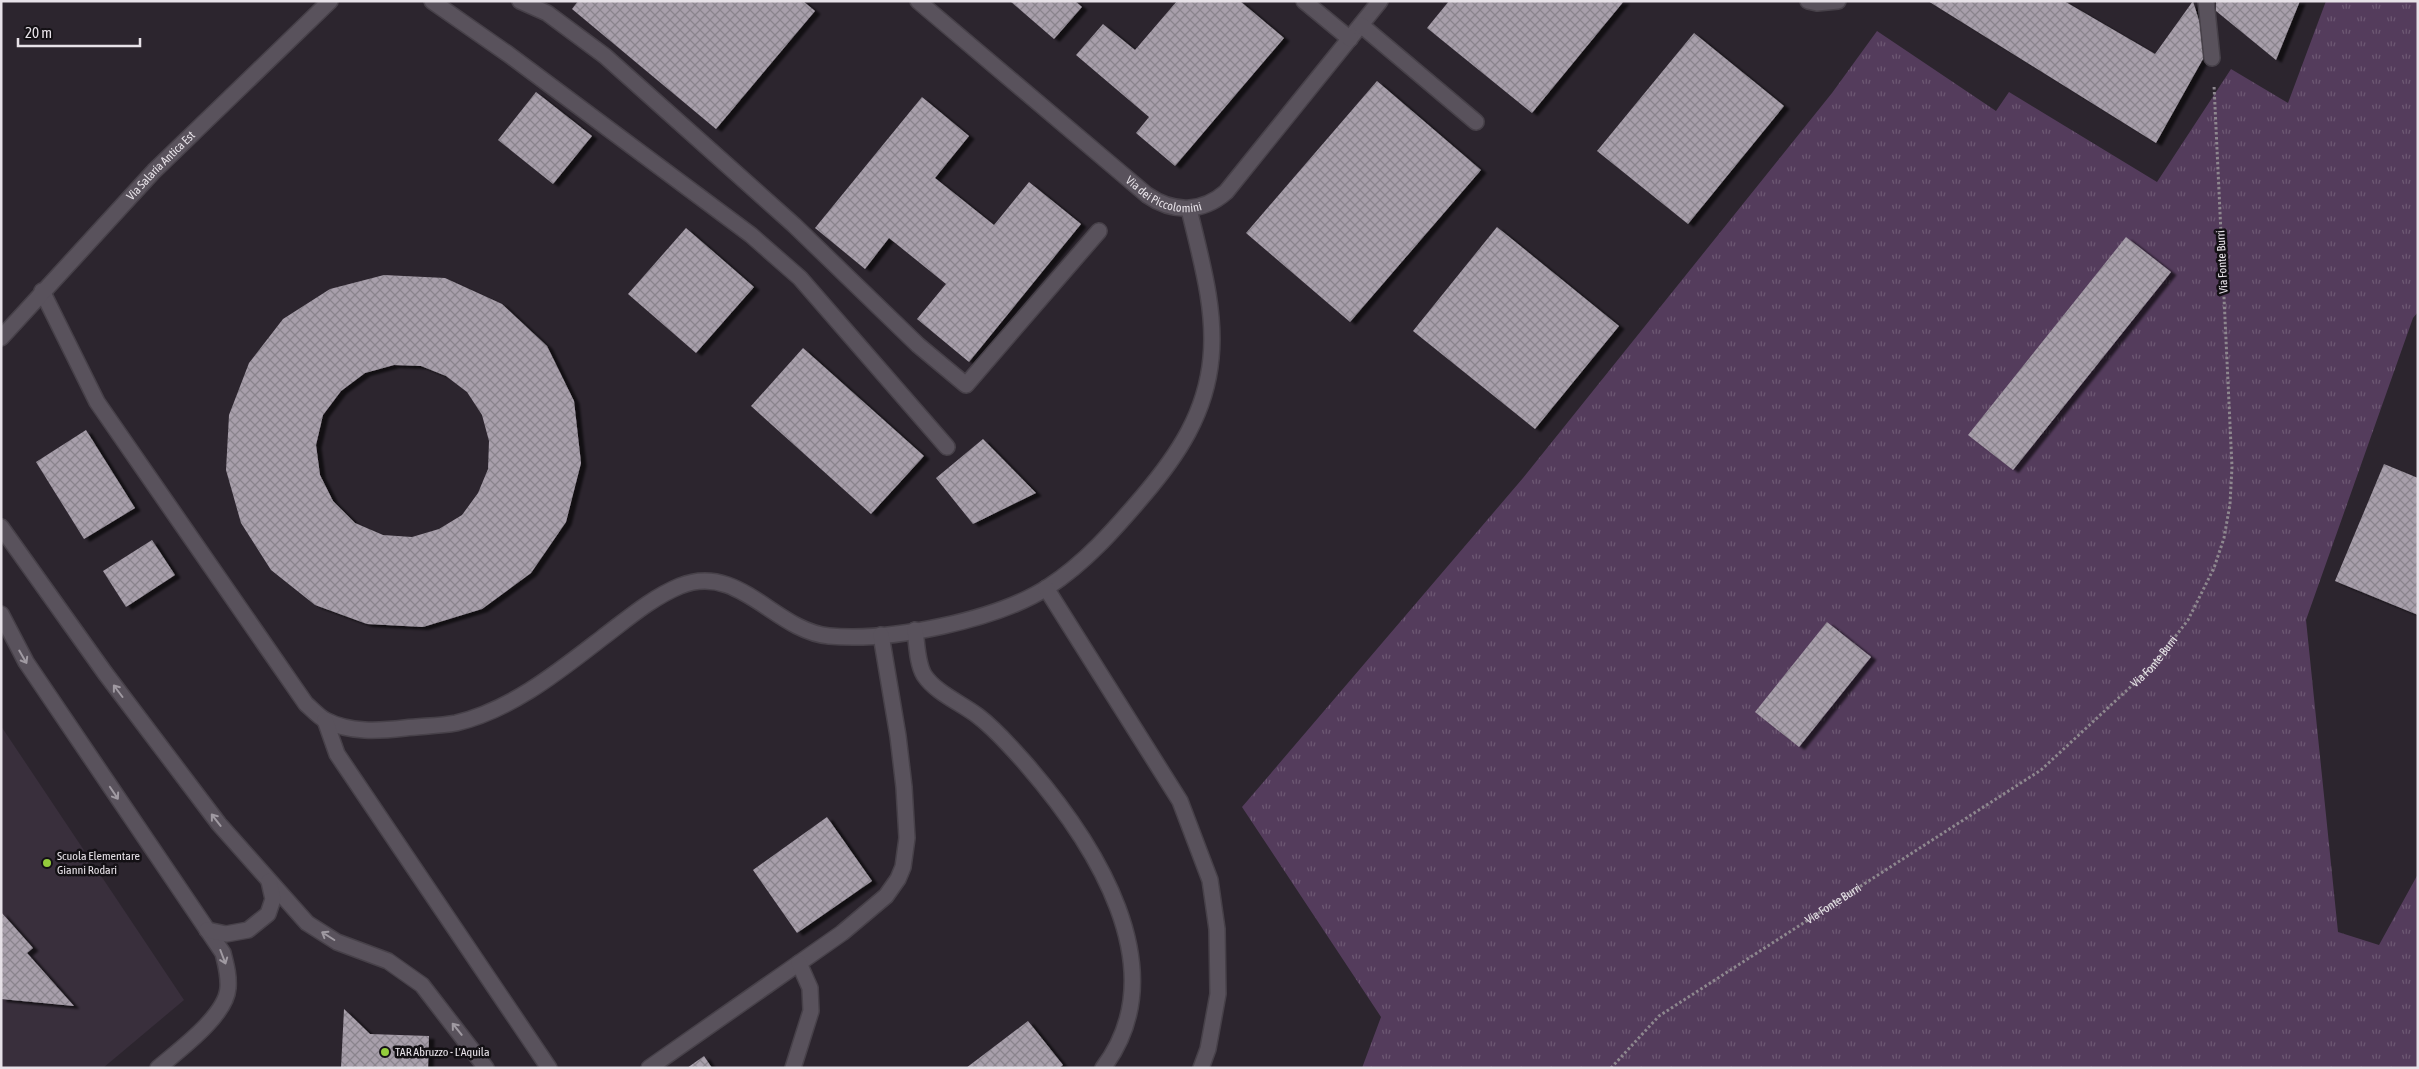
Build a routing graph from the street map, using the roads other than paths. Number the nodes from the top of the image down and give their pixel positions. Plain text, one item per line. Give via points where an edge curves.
1 (330, 1) edge
2 (432, 1) edge
3 (520, 1) edge
4 (918, 1) edge
5 (1304, 1) edge
6 (1380, 1) edge
7 (1808, 1) edge
8 (1838, 1) edge
9 (2206, 1) edge
10 (316, 7) edge
11 (1361, 25) junction
12 (1350, 39) junction
13 (2212, 58) road end
14 (1476, 122) dead end
15 (1189, 209) junction
16 (1099, 230) dead end
17 (42, 291) junction
18 (1, 338) edge
19 (947, 447) dead end
20 (1, 527) edge
21 (1046, 588) junction
22 (1, 614) edge
23 (915, 630) junction
24 (881, 634) junction
25 (325, 720) junction
26 (269, 880) junction
27 (208, 930) junction
28 (799, 964) junction
29 (158, 1068) edge
30 (486, 1068) edge
31 (548, 1068) edge
32 (649, 1068) edge
33 (793, 1068) edge
34 (1103, 1068) edge
35 (1202, 1068) edge

1 - 10 street, Via Salaria Antica Est
2 - 19 street via 751,235 800,278
3 - 16 street via 547,13 605,56 794,225 918,345 966,385
4 - 15 street, Via dei Piccolomini via 1148,195 1166,206
5 - 12 street
6 - 11 street, Via dei Piccolomini
7 - 8 street
9 - 13 street
10 - 17 street, Via Salaria Antica Est via 154,171
11 - 12 street, Via dei Piccolomini
11 - 14 street
12 - 15 street, Via dei Piccolomini via 1226,192 1209,204
15 - 21 street via 1210,317 1211,357 1201,406 1172,460 1128,514 1096,548
17 - 18 street, Via Salaria Antica Est
17 - 25 street via 97,402 306,704
26 -> 20 street via 213,816
21 - 23 street via 995,611
21 - 35 street via 1180,801 1210,880 1217,929 1218,994
22 -> 27 street via 26,662
23 - 24 street
23 - 34 street via 924,674 934,686 979,717 1026,764 1086,843 1110,890 1130,944 1133,987 1124,1030
24 - 25 street via 826,636 800,628 725,583 704,581 663,594 559,671 508,704 456,723 398,729 355,730
24 - 28 street via 904,787 907,838 903,867 886,896 842,934
25 - 31 street via 336,754
26 - 27 street via 273,899 268,914 248,930 226,934
30 -> 26 street via 422,985 388,961 337,942 307,922
27 -> 29 street via 223,953 228,990 214,1017
28 - 32 street
28 - 33 street via 810,988 811,1011

